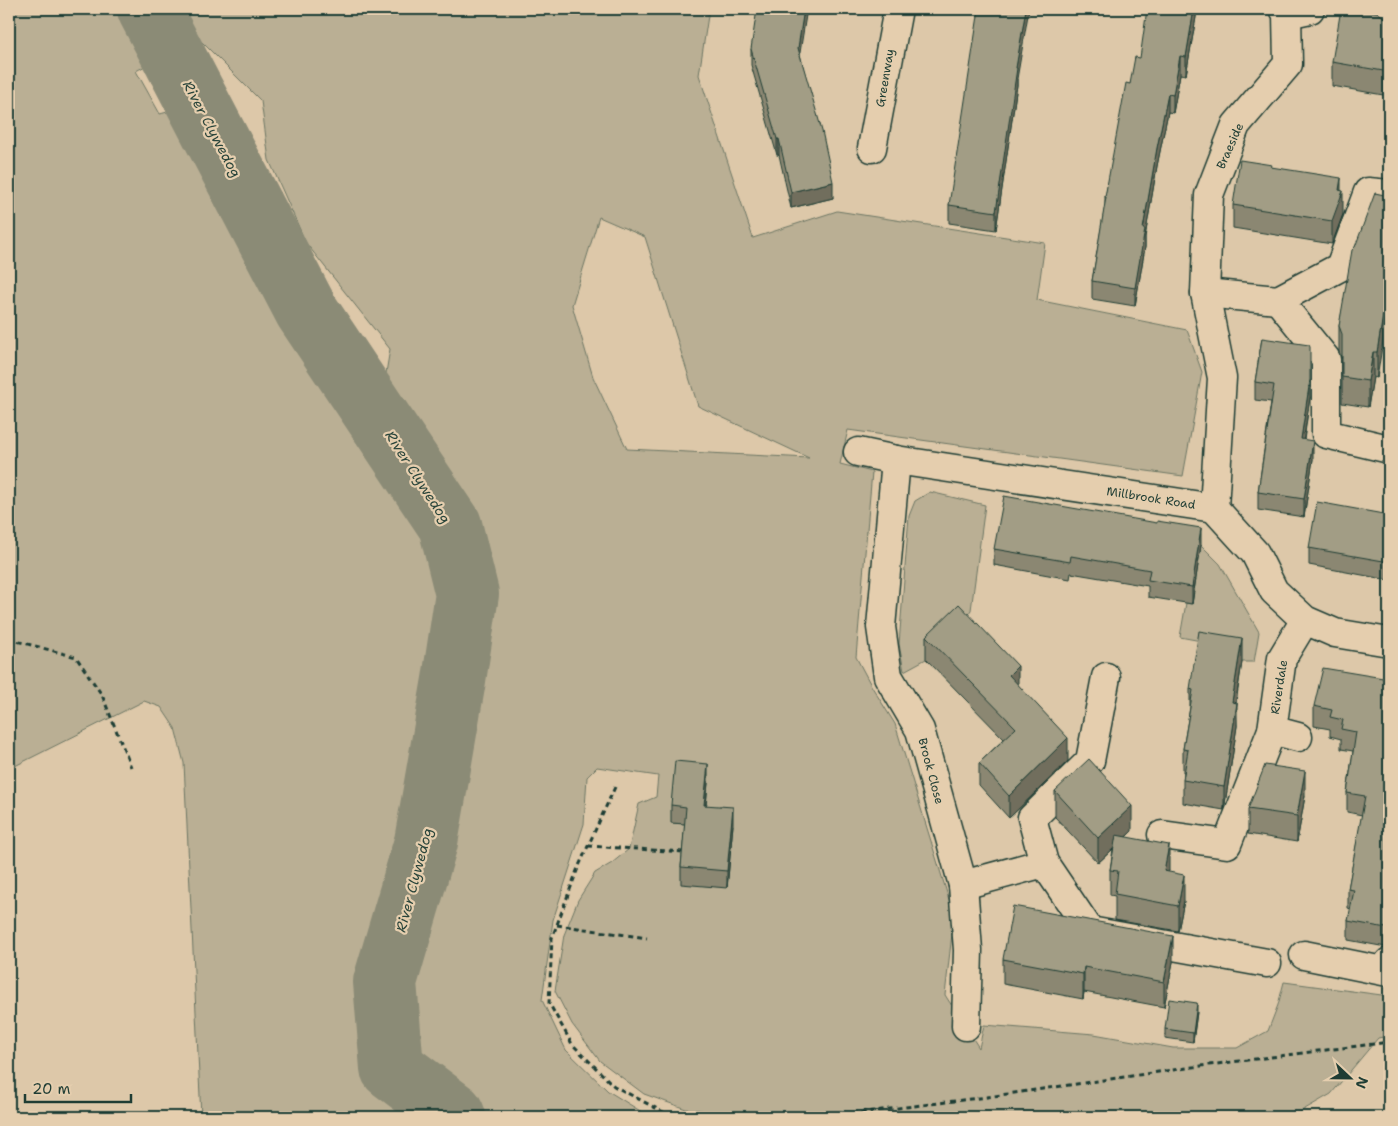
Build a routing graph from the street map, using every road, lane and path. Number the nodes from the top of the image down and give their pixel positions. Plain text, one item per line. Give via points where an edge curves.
1 (898, 9) edge
2 (1373, 9) edge
3 (1294, 10) edge
4 (1389, 27) edge
5 (872, 148) dead end
6 (1389, 194) edge
7 (1205, 293) junction
8 (1278, 300) junction
9 (1389, 449) edge
10 (858, 452) dead end
11 (896, 460) junction
12 (1214, 508) junction
13 (1305, 620) junction
14 (9, 639) edge
15 (1389, 642) edge
16 (1106, 677) dead end
17 (131, 767) dead end
18 (615, 787) dead end
19 (1162, 835) dead end
20 (588, 846) junction
21 (684, 852) edge
22 (1044, 863) junction
23 (963, 886) junction
24 (557, 925) junction
25 (647, 938) dead end
26 (1304, 955) dead end
27 (1389, 962) edge
28 (1268, 963) dead end
29 (966, 1026) dead end
30 (1389, 1042) edge
31 (696, 1117) edge
32 (825, 1117) edge

1 - 5 street, Greenway
2 - 4 street
3 - 7 street, Braeside via 1288,64 1236,125 1209,195
6 - 8 street via 1368,192 1340,267
7 - 8 street
7 - 12 street, Braeside via 1222,378
8 - 9 street via 1326,359 1326,434
10 - 11 street, Millbrook Road
11 - 12 street, Millbrook Road
11 - 23 street, Brook Close via 881,627 888,676 920,730
12 - 13 street, Millbrook Road via 1255,553 1274,591
13 - 15 street, Millbrook Road via 1335,633
13 - 19 street, Riverdale via 1282,658 1285,733 1262,758 1227,844
14 - 17 path via 76,657 102,695
16 - 22 street via 1090,761 1032,818
18 - 20 path
20 - 21 path
20 - 24 path
22 - 23 street
22 - 28 street via 1090,931
23 - 29 street, Brook Close via 968,950
24 - 25 path
24 - 31 path via 552,938 550,1004 572,1044 614,1086 665,1113
26 - 27 street via 1388,972
30 - 32 path

